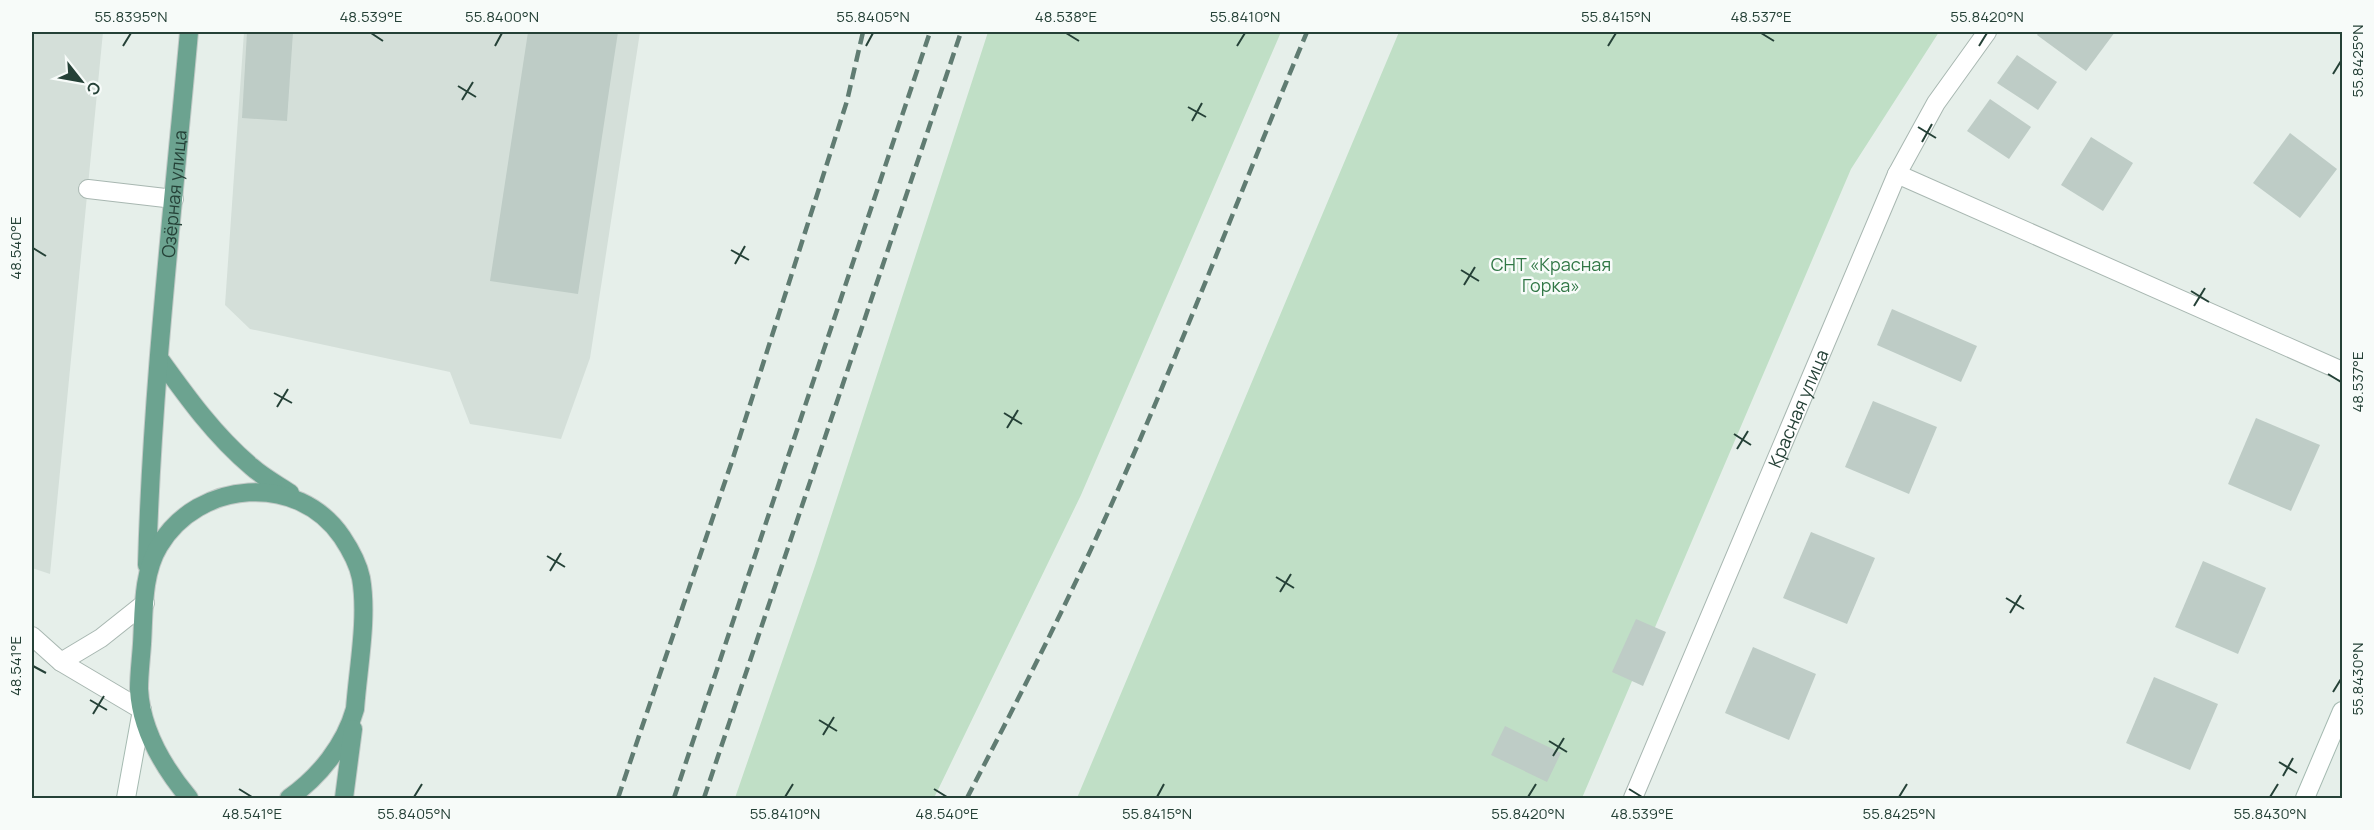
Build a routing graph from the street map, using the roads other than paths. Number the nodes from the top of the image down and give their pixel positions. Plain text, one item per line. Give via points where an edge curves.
1 (189, 32) edge
2 (1987, 32) edge
3 (1898, 174) junction
4 (88, 189) dead end
5 (174, 199) junction
6 (159, 358) junction
7 (2343, 371) edge
8 (307, 504) junction
9 (147, 578) junction
10 (145, 603) junction
11 (32, 636) edge
12 (61, 662) junction
13 (355, 709) junction
14 (142, 710) junction
15 (2343, 711) edge
16 (126, 798) edge
17 (189, 798) edge
18 (289, 798) edge
19 (344, 798) edge
20 (1633, 798) edge
21 (2305, 798) edge

1 - 5 main road, Озёрная улица
2 - 3 street, Красная улица via 1936,103
3 - 7 street
3 - 20 street, Красная улица
4 - 5 street
5 - 6 main road, Озёрная улица
6 - 8 main road via 218,435 253,468
6 - 9 main road, Озёрная улица
8 - 9 main road via 276,493 245,491 218,497 177,523 159,546
8 - 13 main road via 334,526 352,551 360,576 363,601
9 - 10 main road
10 - 12 street via 101,638
10 - 14 main road via 139,678
11 - 12 street
12 - 14 street
13 - 18 main road via 341,744 306,786
13 - 19 main road
14 - 16 street
14 - 17 main road via 169,775
15 - 21 street

